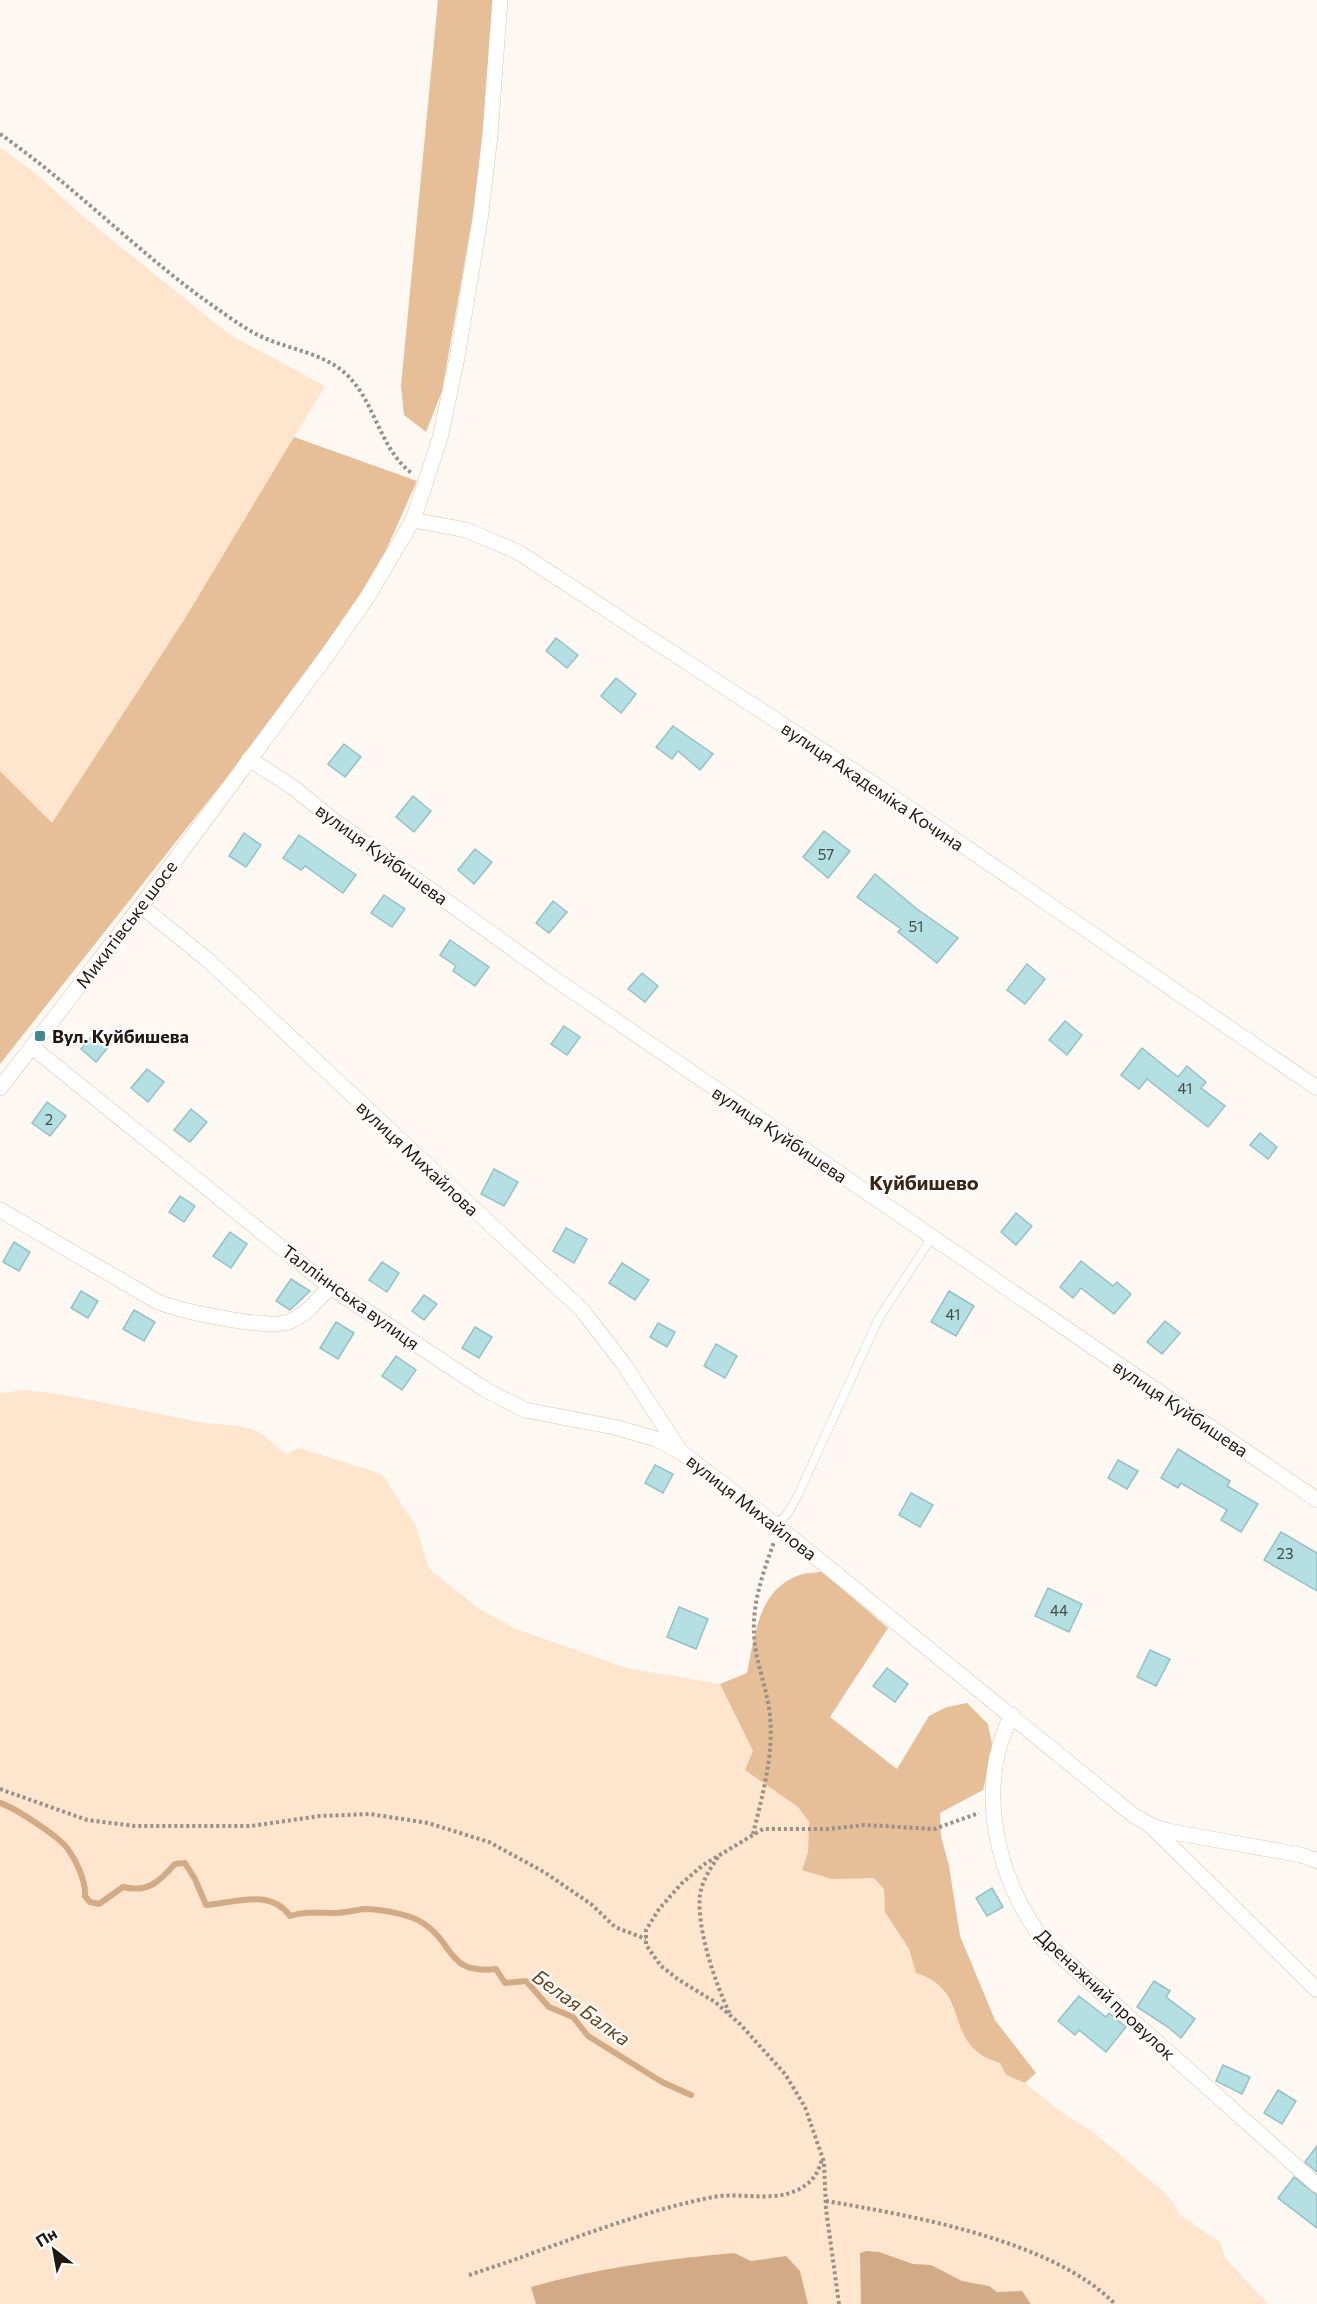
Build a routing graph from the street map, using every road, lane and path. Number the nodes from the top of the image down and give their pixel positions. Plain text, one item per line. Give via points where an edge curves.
1 (500, 0) edge
2 (0, 134) edge
3 (426, 483) junction
4 (412, 520) junction
5 (249, 759) junction
6 (141, 906) junction
7 (32, 1047) junction
8 (0, 1088) edge
9 (1317, 1088) edge
10 (0, 1210) edge
11 (932, 1237) junction
12 (330, 1287) junction
13 (681, 1452) junction
14 (1317, 1500) edge
15 (778, 1526) junction
16 (1012, 1715) junction
17 (0, 1789) edge
18 (993, 1805) junction
19 (1150, 1826) junction
20 (753, 1835) junction
21 (718, 1856) junction
22 (1317, 1861) edge
23 (646, 1939) junction
24 (1317, 1990) edge
25 (732, 2017) junction
26 (822, 2154) junction
27 (1317, 2186) edge
28 (826, 2201) junction
29 (469, 2275) dead end
30 (839, 2304) edge
31 (1115, 2304) edge

1 - 3 street, Микитівське шосе via 480,220 457,358
2 - 3 path via 216,308 258,335 309,353 345,373 404,468
3 - 4 street, Микитівське шосе
4 - 5 street, Микитівське шосе via 368,596
4 - 9 street, вулиця Академіка Кочина via 466,530 518,552 875,785
5 - 6 street, Микитівське шосе
5 - 11 street, вулиця Куйбишева via 552,977
6 - 7 street, Микитівське шосе
6 - 13 street, вулиця Михайлова via 209,961 582,1310 623,1363
7 - 8 street, Микитівське шосе
7 - 12 street, Талліннська вулиця
10 - 12 street via 177,1310 264,1324 288,1322 304,1314
11 - 14 street, вулиця Куйбишева
11 - 15 lane via 879,1318 798,1495
12 - 13 street, Талліннська вулиця via 506,1402 525,1410 656,1439
13 - 15 street, вулиця Михайлова
15 - 16 street, вулиця Михайлова
15 - 20 path via 753,1618 755,1647 771,1718 769,1751
16 - 18 street, Дренажний провулок via 1001,1740
16 - 19 street, вулиця Михайлова
17 - 23 path via 87,1820 135,1826 251,1826 320,1816 370,1814 428,1823 489,1842 544,1872 591,1904 615,1927
18 - 20 path via 973,1817 934,1829 865,1825 763,1829
18 - 27 street, Дренажний провулок via 997,1837 1019,1905 1046,1942
19 - 22 street, вулиця Михайлова
19 - 24 street
20 - 21 path
21 - 23 path via 681,1884 659,1909 646,1930
21 - 25 path via 705,1877 700,1908 709,1956
23 - 25 path via 661,1966
25 - 26 path via 785,2074 806,2107
26 - 28 path
26 - 29 path via 818,2173 811,2181 783,2195 714,2197 603,2226
28 - 30 path
28 - 31 path via 881,2210 996,2240 1053,2262 1103,2292

